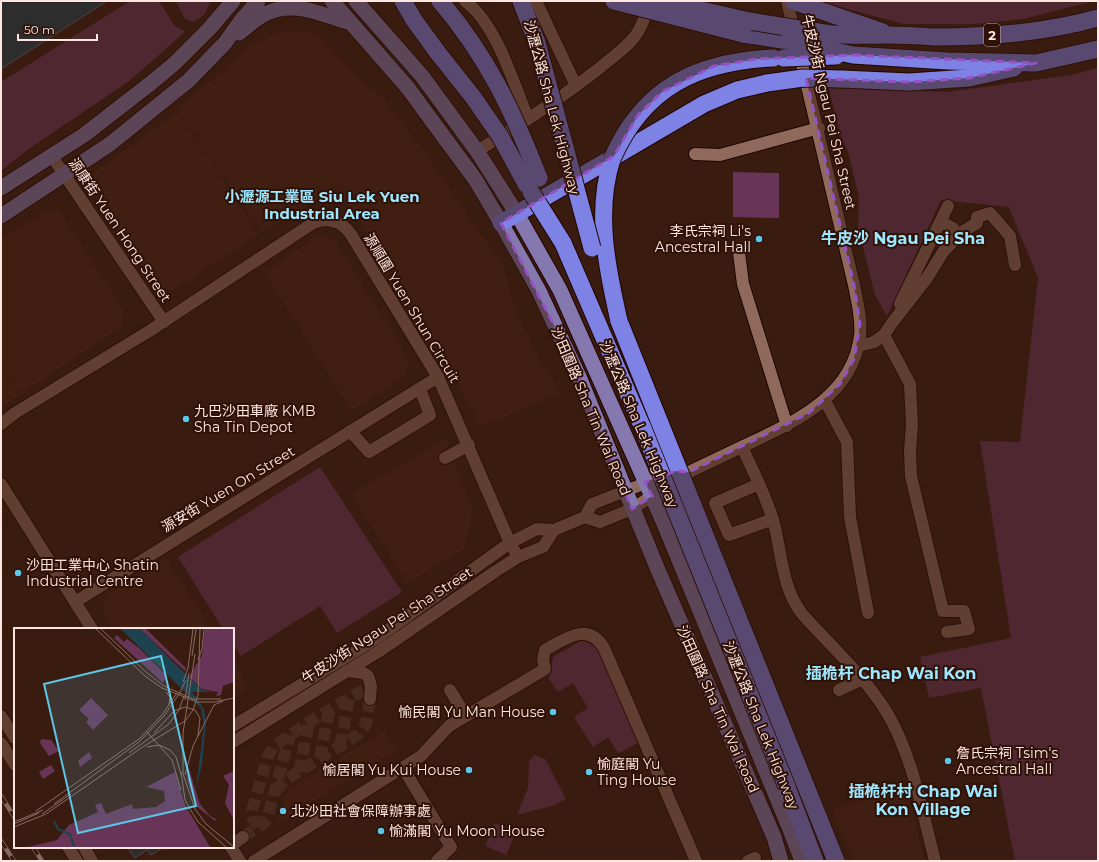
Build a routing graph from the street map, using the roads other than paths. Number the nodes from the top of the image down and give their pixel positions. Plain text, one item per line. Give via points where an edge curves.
1 (233, 1) edge
2 (258, 1) edge
3 (332, 1) edge
4 (356, 1) edge
5 (403, 1) edge
6 (440, 1) edge
7 (522, 1) edge
8 (536, 1) edge
9 (614, 1) edge
10 (649, 1) edge
11 (662, 1) edge
12 (788, 1) edge
13 (793, 1) edge
14 (473, 3) edge
15 (1098, 18) edge
16 (348, 22) junction
17 (890, 35) junction
18 (225, 43) junction
19 (834, 47) junction
20 (1098, 49) edge
21 (1036, 62) junction
22 (576, 86) junction
23 (528, 119) junction
24 (819, 128) junction
25 (477, 151) junction
26 (701, 151) dead end
27 (51, 155) junction
28 (65, 175) junction
29 (1, 188) edge
30 (948, 206) dead end
31 (517, 214) junction
32 (1, 216) edge
33 (941, 222) junction
34 (502, 223) junction
35 (952, 228) dead end
36 (563, 243) junction
37 (739, 253) dead end
38 (1015, 266) dead end
39 (619, 321) junction
40 (164, 322) junction
41 (892, 323) junction
42 (884, 335) junction
43 (858, 346) junction
44 (438, 377) junction
45 (420, 389) junction
46 (825, 401) junction
47 (1, 424) edge
48 (787, 426) junction
49 (350, 431) junction
50 (469, 444) junction
51 (742, 447) junction
52 (445, 458) dead end
53 (689, 472) junction
54 (645, 482) junction
55 (1, 484) edge
56 (760, 484) junction
57 (625, 491) junction
58 (652, 496) junction
59 (632, 508) junction
60 (585, 517) junction
61 (773, 519) junction
62 (554, 530) junction
63 (510, 544) junction
64 (518, 557) junction
65 (75, 602) junction
66 (868, 613) dead end
67 (91, 628) edge
68 (947, 632) dead end
69 (346, 671) junction
70 (862, 679) junction
71 (450, 690) dead end
72 (839, 690) dead end
73 (369, 691) tunnel mouth
74 (1, 716) edge
75 (466, 716) junction
76 (234, 725) edge
77 (14, 736) edge
78 (234, 741) edge
79 (1, 743) edge
80 (14, 763) edge
81 (403, 768) junction
82 (243, 837) tunnel mouth
83 (234, 843) edge
84 (69, 848) edge
85 (85, 848) edge
86 (231, 848) edge
87 (77, 861) edge
88 (92, 861) edge
89 (240, 861) edge
90 (254, 861) edge
91 (437, 861) edge
92 (696, 861) edge
93 (781, 861) edge
94 (802, 861) edge
95 (815, 861) edge
96 (836, 861) edge
97 (935, 861) edge

1 - 27 main road via 174,64 96,126
2 - 18 main road
3 - 16 main road, 沙田圍路 Sha Tin Wai Road
4 - 25 main road, 沙田圍路 Sha Tin Wai Road via 422,76
5 - 36 highway, bridge via 414,20 500,136
6 - 36 highway, 沙瀝公路 Sha Lek Highway, bridge via 482,57 510,107
7 - 39 highway, 沙瀝公路 Sha Lek Highway, bridge via 548,81 590,242
8 - 22 street
9 - 19 highway, 2, bridge via 716,28
10 - 22 street via 637,33 619,52
11 - 19 highway, 2, bridge via 749,21
12 - 24 street, 牛皮沙街 Ngau Pei Sha Street
13 - 17 highway
14 - 23 street via 497,42
15 - 17 highway, 2 via 1055,28 992,35
16 - 18 main road via 316,11 286,8 266,13
16 - 34 main road, 沙田圍路 Sha Tin Wai Road via 417,100 475,179
17 - 19 highway, 2 via 854,37
18 - 28 main road via 188,81 110,144
19 - 21 highway, 2 via 853,55 947,61
19 - 39 highway, bridge via 714,66 670,86 638,115 625,133 612,159 603,203 604,237
20 - 21 highway, 2
21 - 31 highway, bridge via 969,78 909,82 803,78 737,90 704,104
22 - 23 street
23 - 25 street
24 - 26 street via 720,155
24 - 43 street, 牛皮沙街 Ngau Pei Sha Street via 854,285 860,324
25 - 31 main road, 沙田圍路 Sha Tin Wai Road
27 - 28 street, 源康街 Yuen Hong Street
27 - 29 main road
28 - 32 main road
28 - 40 street, 源康街 Yuen Hong Street
30 - 33 street
31 - 34 highway
31 - 54 main road, 沙田圍路 Sha Tin Wai Road via 560,290
33 - 35 street
33 - 41 street
34 - 57 main road, 沙田圍路 Sha Tin Wai Road via 570,356
36 - 95 highway, 沙瀝公路 Sha Lek Highway, bridge via 642,426
37 - 48 street via 743,284
38 - 41 street via 1010,236 990,213 977,217 976,223 962,232 943,252 927,278
39 - 96 highway, 沙瀝公路 Sha Lek Highway, bridge
40 - 44 street, 源順圍 Yuen Shun Circuit via 313,223 330,220 339,223 350,234
40 - 47 street, 源順圍 Yuen Shun Circuit
41 - 42 street
42 - 43 street via 874,342
42 - 68 street via 910,384 911,476 943,611 964,611 969,628
43 - 46 street, 牛皮沙街 Ngau Pei Sha Street via 847,374
44 - 45 street, 源安街 Yuen On Street
44 - 50 street, 源順圍 Yuen Shun Circuit
45 - 49 street, 源安街 Yuen On Street
45 - 49 street via 430,414 369,452
46 - 48 street, 牛皮沙街 Ngau Pei Sha Street
46 - 66 street via 847,442 849,511
48 - 51 street, 牛皮沙街 Ngau Pei Sha Street
49 - 65 street, 源安街 Yuen On Street via 288,472 166,544
50 - 52 street
50 - 63 street, 源順圍 Yuen Shun Circuit
51 - 53 street, 牛皮沙街 Ngau Pei Sha Street
51 - 56 street
53 - 54 street, 牛皮沙街 Ngau Pei Sha Street via 676,471
53 - 58 street, 牛皮沙街 Ngau Pei Sha Street via 680,481
54 - 57 street, 牛皮沙街 Ngau Pei Sha Street
54 - 58 main road, 沙田圍路 Sha Tin Wai Road
55 - 65 street
56 - 61 street
56 - 61 street via 715,503 728,535
57 - 59 main road, 沙田圍路 Sha Tin Wai Road
57 - 60 street, 牛皮沙街 Ngau Pei Sha Street via 592,504
58 - 59 street, 牛皮沙街 Ngau Pei Sha Street
58 - 94 main road, 沙田圍路 Sha Tin Wai Road
59 - 60 street, 牛皮沙街 Ngau Pei Sha Street via 600,522
59 - 93 main road, 沙田圍路 Sha Tin Wai Road via 774,837
60 - 62 street, 牛皮沙街 Ngau Pei Sha Street
61 - 70 street via 788,587 794,602
62 - 63 street, 牛皮沙街 Ngau Pei Sha Street via 537,529
62 - 64 street, 牛皮沙街 Ngau Pei Sha Street via 543,547
63 - 64 street, 源順圍 Yuen Shun Circuit
63 - 76 street, 牛皮沙街 Ngau Pei Sha Street via 374,640
64 - 69 street, 牛皮沙街 Ngau Pei Sha Street
65 - 67 street
69 - 73 street via 366,675 370,679
69 - 78 street, 牛皮沙街 Ngau Pei Sha Street
70 - 72 street
70 - 97 street via 886,710 903,746
71 - 75 street
74 - 77 street
75 - 81 street via 449,726 421,756
75 - 92 street via 545,669 545,650 576,633 600,640 664,786 668,805
79 - 80 street
81 - 90 street
81 - 91 street via 451,847
82 - 83 street
84 - 87 street
85 - 88 street
86 - 89 street

